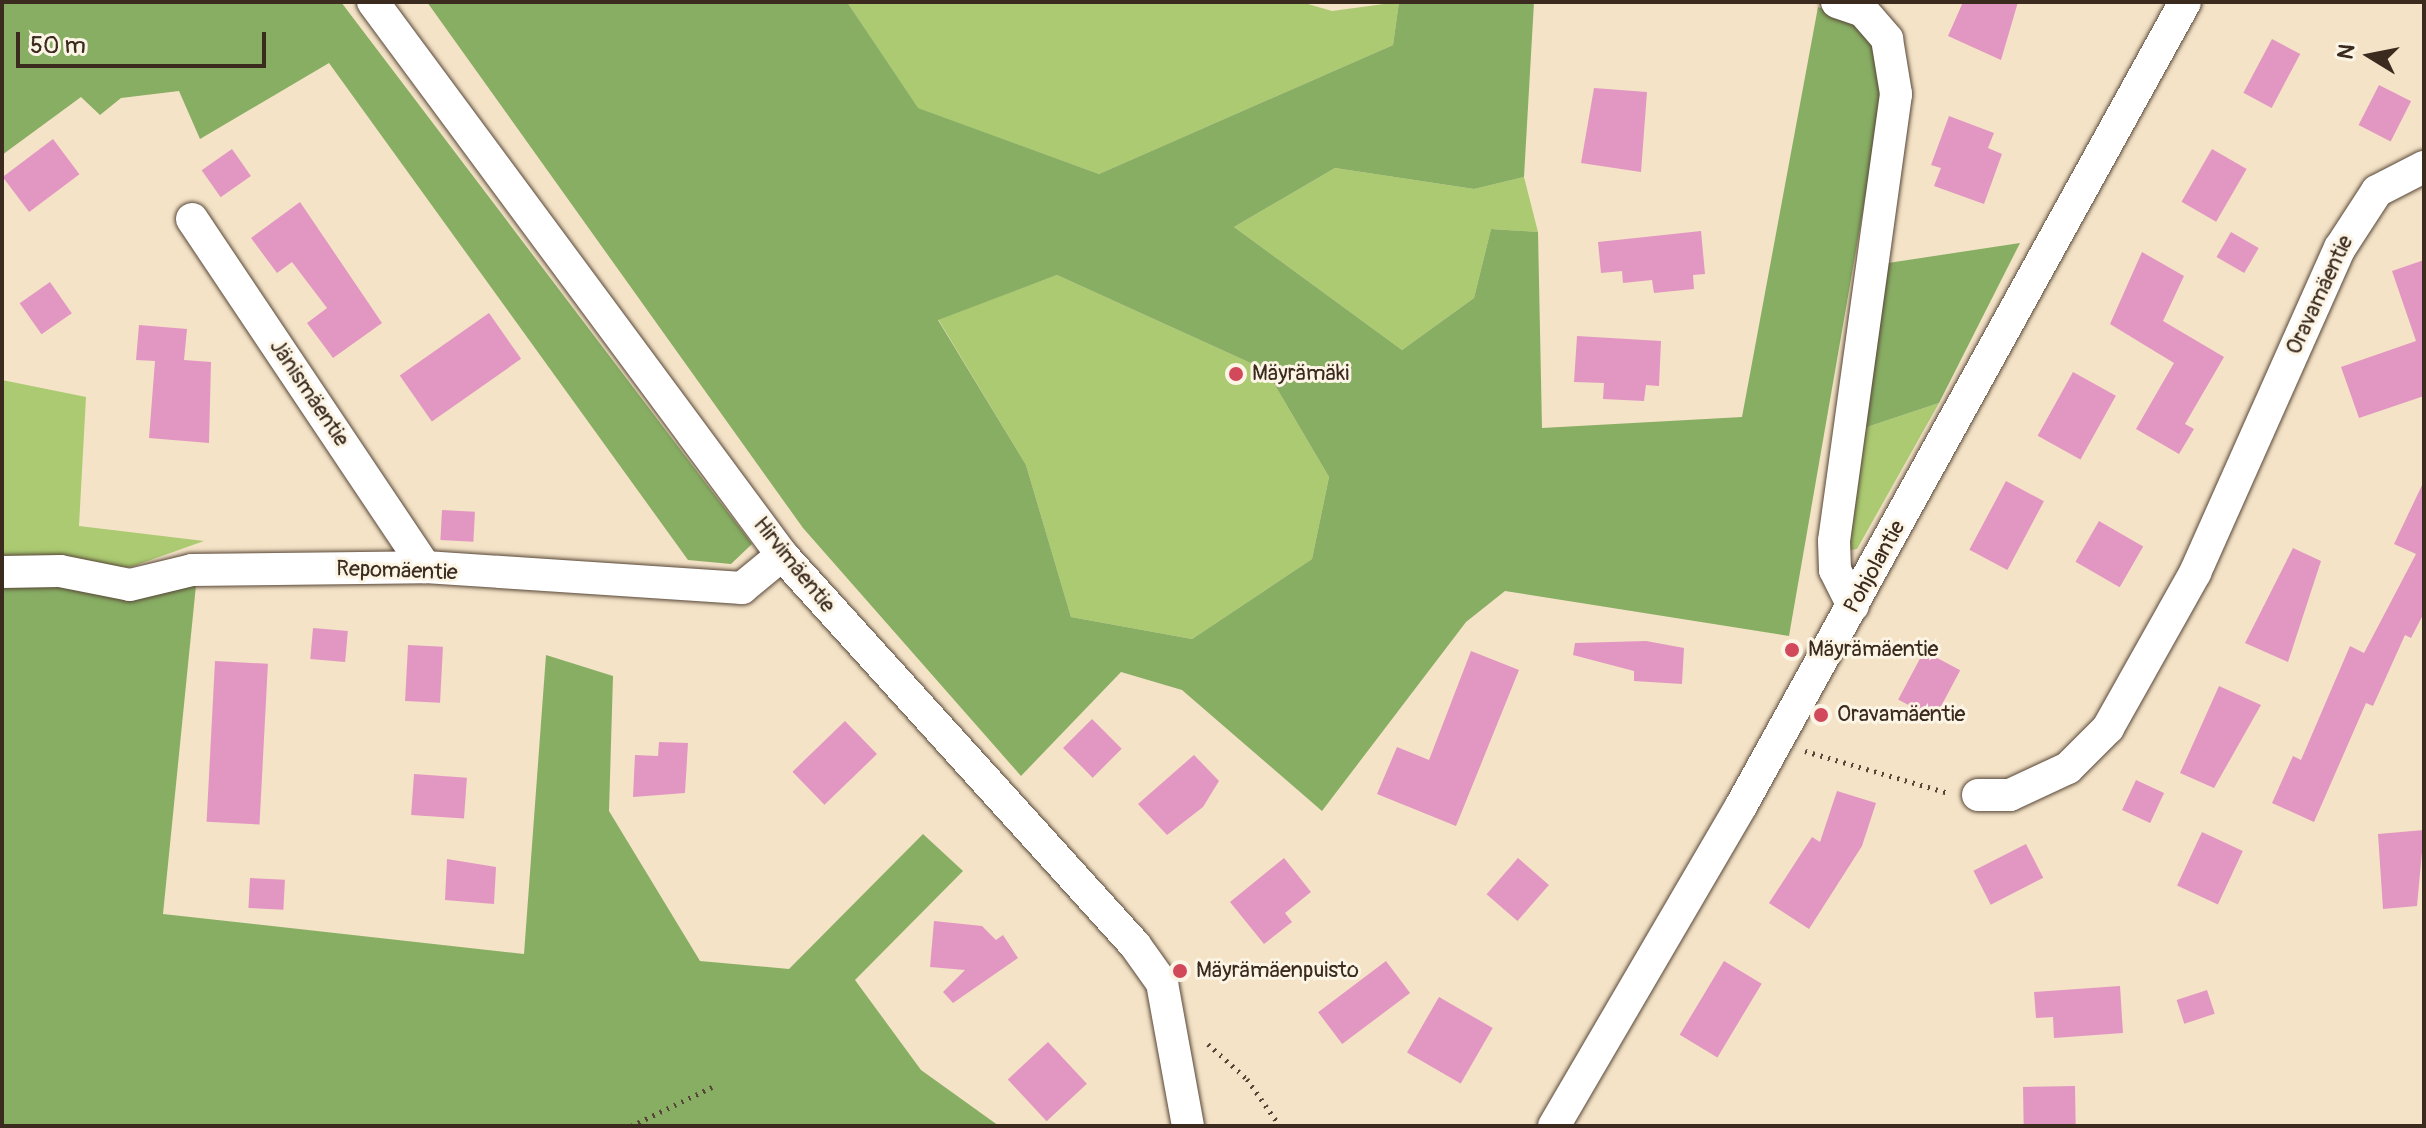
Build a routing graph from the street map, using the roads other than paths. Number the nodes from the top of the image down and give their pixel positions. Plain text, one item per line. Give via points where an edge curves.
1 (373, 2) edge
2 (1837, 2) edge
3 (2185, 2) edge
4 (2424, 167) edge
5 (192, 219) dead end
6 (782, 555) junction
7 (425, 567) junction
8 (2, 572) edge
9 (1853, 606) junction
10 (1978, 795) road end
11 (1188, 1126) edge
12 (1554, 1126) edge

1 - 6 street, Hirvimäentie
2 - 9 street via 1863,11 1887,39 1896,94 1834,541 1835,570
3 - 9 street, Pohjolantie
4 - 10 street, Oravamäentie via 2377,191 2340,248 2195,573 2108,728 2068,768 2010,795
5 - 7 street, Jänismäentie
6 - 7 street, Repomäentie via 742,588
6 - 11 street, Hirvimäentie via 1162,983
7 - 8 street, Repomäentie via 192,570 130,585 60,571
9 - 12 street, Pohjolantie

